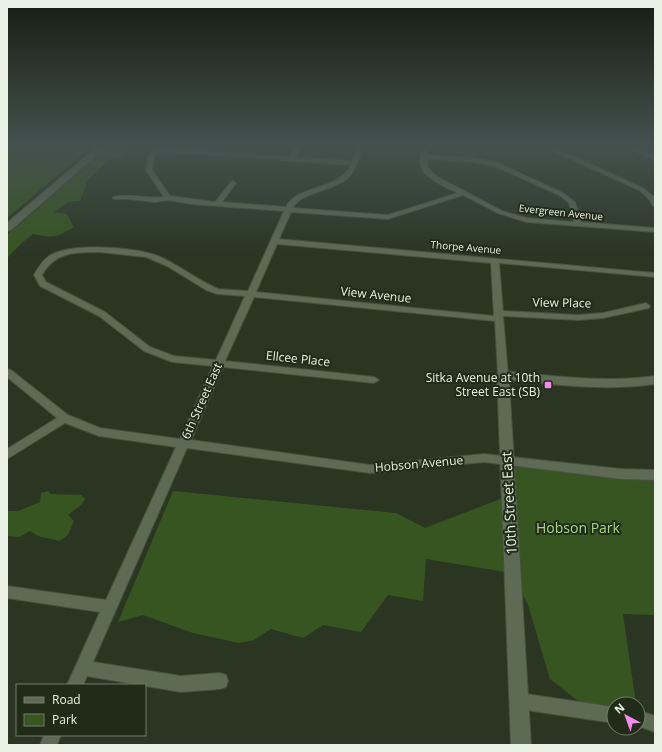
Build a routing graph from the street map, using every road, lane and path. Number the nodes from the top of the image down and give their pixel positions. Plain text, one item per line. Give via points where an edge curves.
1 (61, 182) edge
2 (158, 182) edge
3 (340, 182) edge
4 (444, 182) edge
5 (535, 182) edge
6 (626, 182) edge
7 (233, 183) dead end
8 (464, 193) junction
9 (115, 198) dead end
10 (168, 198) junction
11 (217, 204) junction
12 (655, 205) edge
13 (288, 210) junction
14 (578, 224) junction
15 (7, 228) edge
16 (655, 230) edge
17 (274, 241) junction
18 (495, 261) junction
19 (655, 275) edge
20 (250, 294) junction
21 (646, 306) dead end
22 (500, 316) junction
23 (219, 364) junction
24 (7, 372) edge
25 (503, 375) junction
26 (374, 380) dead end
27 (655, 380) edge
28 (64, 418) junction
29 (184, 443) junction
30 (7, 455) edge
31 (507, 460) junction
32 (655, 475) edge
33 (7, 592) edge
34 (110, 607) junction
35 (82, 668) junction
36 (220, 681) dead end
37 (75, 684) edge
38 (519, 701) junction
39 (606, 714) edge
40 (52, 736) edge
41 (48, 745) edge
42 (521, 745) edge

1 - 15 main road
2 - 10 street
3 - 13 street, 6th Street East via 301,195 292,202
4 - 8 street, Evergreen Avenue
5 - 14 street via 572,202
6 - 12 street via 641,189
7 - 11 street
8 - 13 street via 388,217
8 - 14 street, Evergreen Avenue via 512,217
9 - 10 street
10 - 11 street
11 - 13 street
13 - 17 street, 6th Street East
14 - 16 street, Evergreen Avenue
17 - 18 street, Thorpe Avenue
17 - 20 street, 6th Street East
18 - 19 street, Thorpe Avenue
18 - 22 street, 10th Street East
20 - 22 street, View Avenue
20 - 23 street, 6th Street East
20 - 23 street, View Avenue via 204,287 168,264 141,254 98,249 80,250 66,252 50,259 41,267 38,275 43,284 102,314 147,349 172,359
21 - 22 street, View Place via 588,317
22 - 25 street, 10th Street East
23 - 26 street, Ellcee Place
23 - 29 street, 6th Street East
24 - 28 street, Hobson Avenue
25 - 27 street via 601,384
25 - 31 street, 10th Street East
28 - 29 street, Hobson Avenue via 99,432
28 - 30 street
29 - 31 street, Hobson Avenue via 370,469 484,458
29 - 34 street, 6th Street East
31 - 32 street, Hobson Avenue via 621,474
31 - 38 street, 10th Street East
33 - 34 street
34 - 35 street, 6th Street East
35 - 36 street via 181,684
35 - 37 street, 6th Street East
38 - 39 street
38 - 42 street, 10th Street East
40 - 41 street

